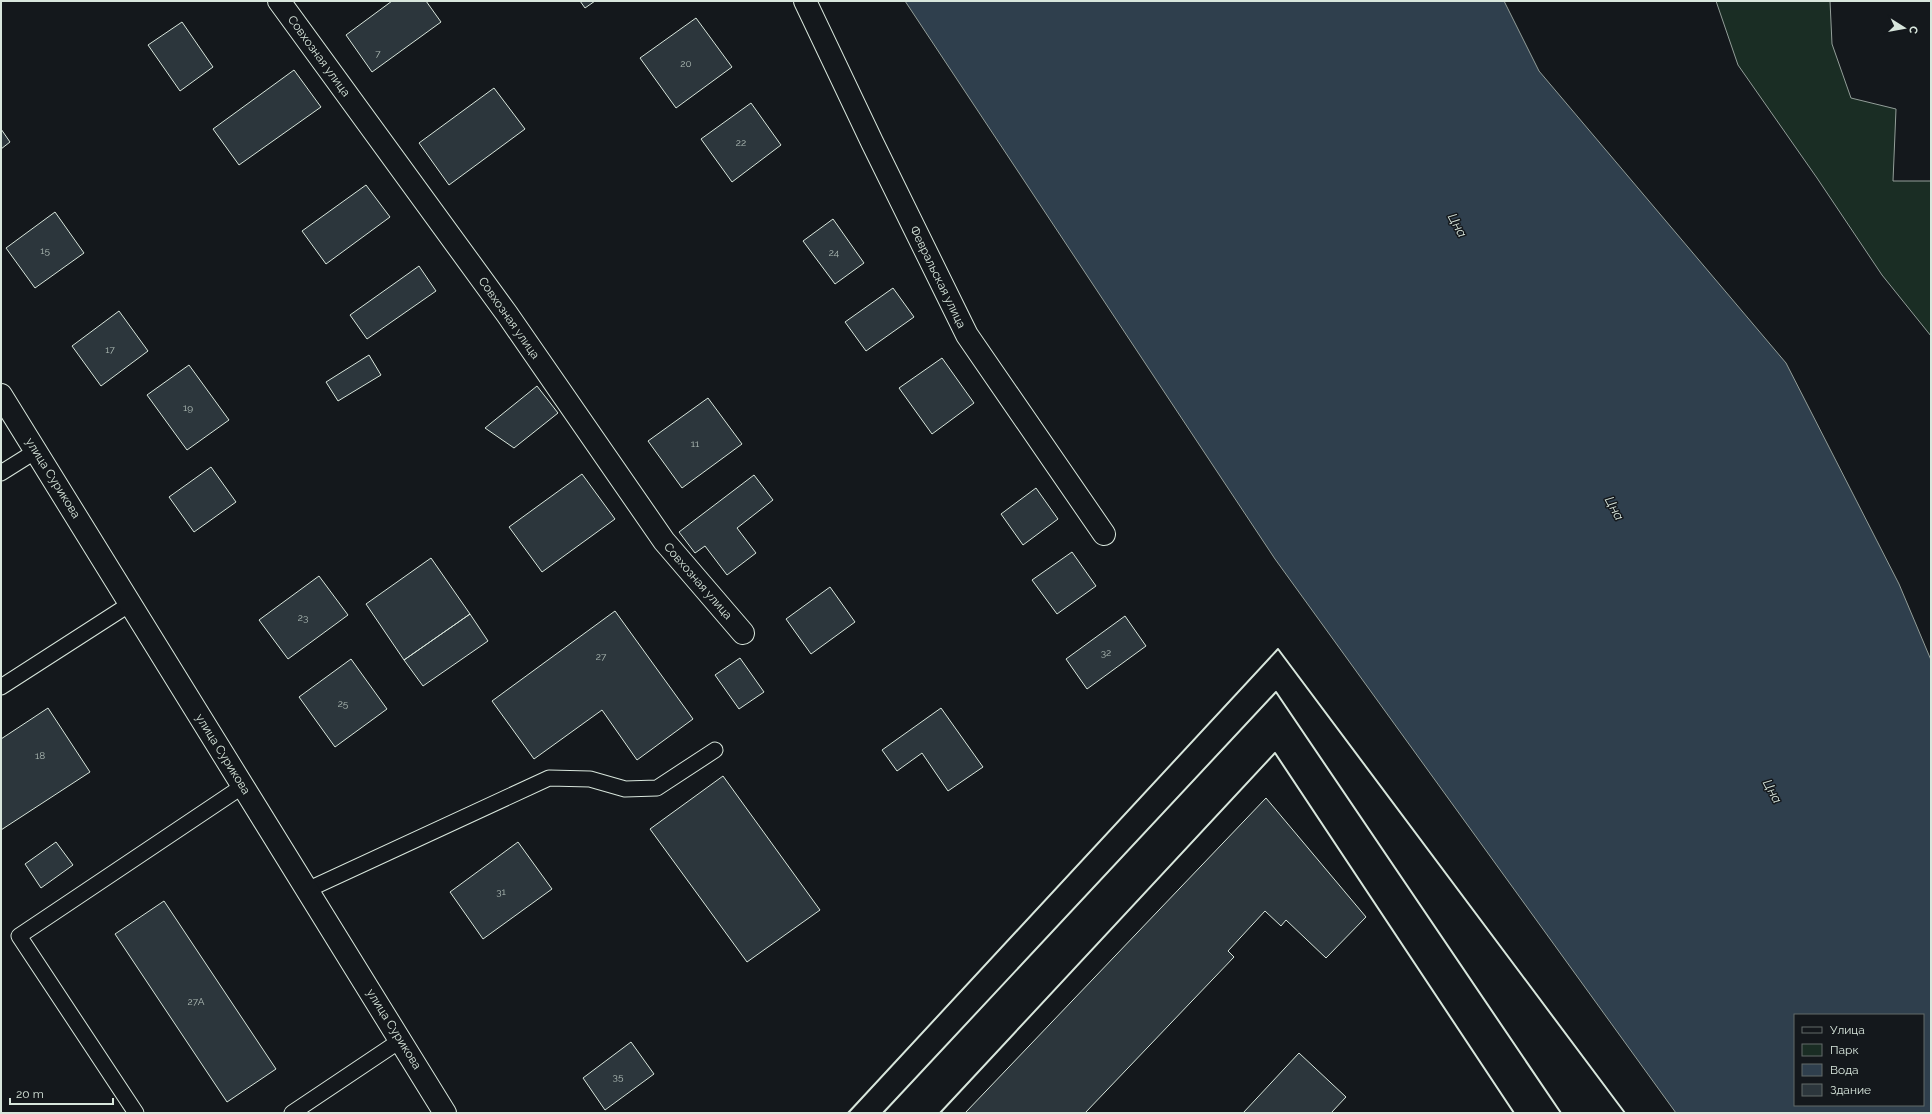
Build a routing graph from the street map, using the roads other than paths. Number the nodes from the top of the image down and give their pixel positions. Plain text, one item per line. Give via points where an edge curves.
1 (279, 1) edge
2 (805, 1) edge
3 (1, 395) edge
4 (36, 451) junction
5 (1, 473) edge
6 (1104, 534) dead end
7 (130, 604) junction
8 (743, 633) dead end
9 (1, 687) edge
10 (715, 750) dead end
11 (243, 786) junction
12 (306, 890) junction
13 (401, 1040) junction
14 (136, 1113) edge
15 (292, 1113) edge
16 (445, 1113) edge

1 - 8 street, Совхозная улица via 507,314 664,541
2 - 6 street, Февральская улица via 967,335
3 - 4 street, улица Сурикова
4 - 5 lane
4 - 7 street, улица Сурикова
7 - 9 lane
7 - 11 street, улица Сурикова
10 - 12 lane via 656,788 625,789 590,779 549,778
11 - 12 street, улица Сурикова
11 - 14 lane via 19,936
12 - 13 street, улица Сурикова
13 - 15 lane
13 - 16 street, улица Сурикова

